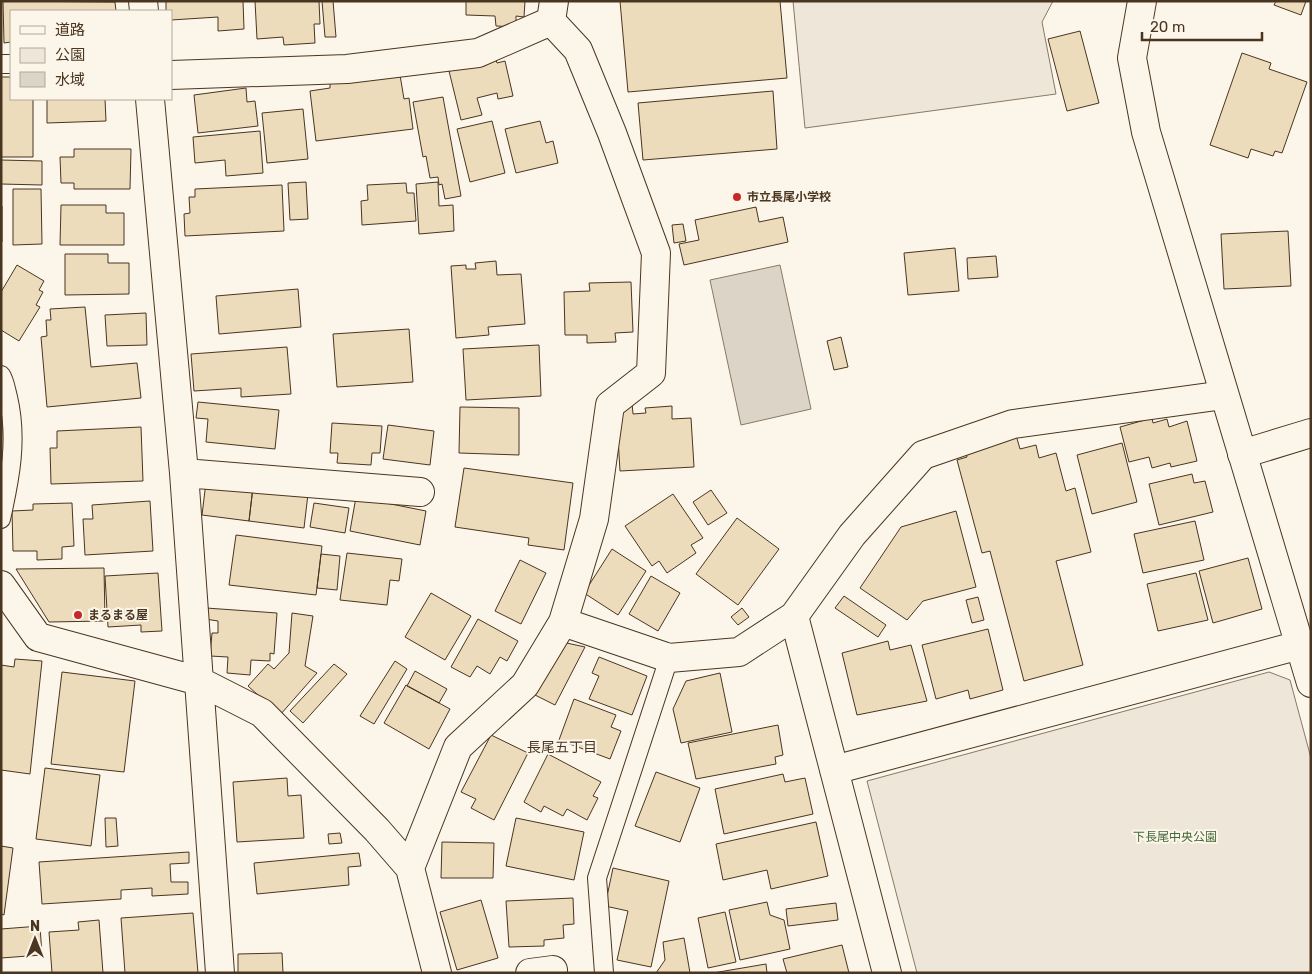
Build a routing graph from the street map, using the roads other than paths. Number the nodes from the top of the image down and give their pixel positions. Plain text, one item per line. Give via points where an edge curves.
1 (1142, 1) edge
2 (553, 11) edge
3 (172, 75) edge
4 (150, 100) edge
5 (1, 375) edge
6 (1224, 395) junction
7 (1311, 434) edge
8 (1242, 454) junction
9 (184, 473) junction
10 (420, 492) dead end
11 (1, 519) edge
12 (1, 585) edge
13 (794, 616) junction
14 (563, 622) junction
15 (1300, 646) junction
16 (669, 658) junction
17 (199, 682) junction
18 (1311, 683) edge
19 (834, 770) junction
20 (410, 868) junction
21 (220, 973) edge
22 (437, 973) edge
23 (604, 973) edge
24 (887, 973) edge

1 - 6 street via 1132,58 1146,132
2 - 3 street via 478,53 347,69
2 - 14 street via 578,50 656,253 652,373 610,405 594,519
4 - 9 street
5 - 11 lane via 10,407 13,441 12,472
6 - 8 street
6 - 13 street via 1013,424 923,455 852,536
7 - 8 street
8 - 15 street
9 - 10 street
9 - 17 street
12 - 17 street via 38,637
13 - 16 street via 739,652
13 - 19 street
14 - 16 street
14 - 20 street via 525,685 458,748
15 - 18 street
15 - 19 street
16 - 23 lane via 597,878
17 - 20 street via 262,714 377,830
17 - 21 street
19 - 24 street
20 - 22 street

